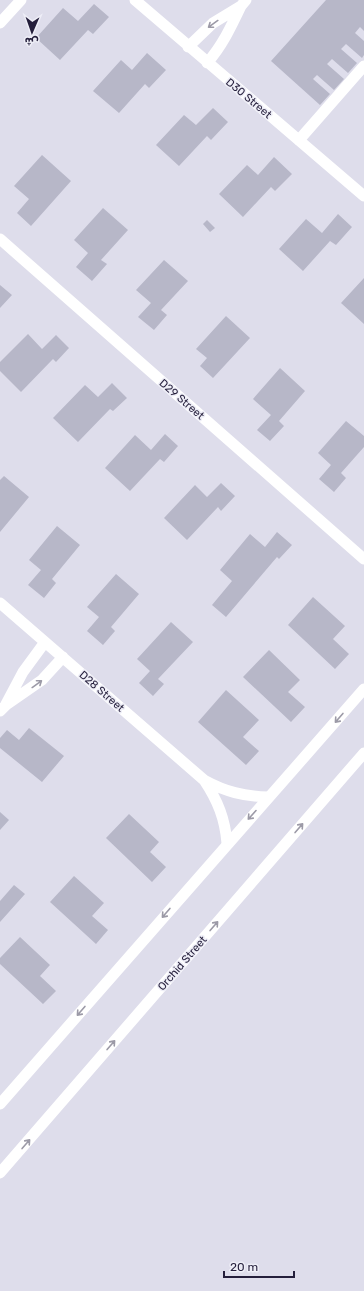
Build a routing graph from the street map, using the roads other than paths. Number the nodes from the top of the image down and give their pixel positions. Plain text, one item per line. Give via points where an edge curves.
1 (21, 0) edge
2 (135, 0) edge
3 (244, 3) edge
4 (0, 23) edge
5 (188, 47) junction
6 (208, 63) junction
7 (364, 66) edge
8 (299, 140) junction
9 (364, 196) edge
10 (0, 240) edge
11 (364, 559) edge
12 (0, 603) edge
13 (45, 642) junction
14 (63, 657) junction
15 (364, 689) edge
16 (3, 708) edge
17 (364, 753) edge
18 (204, 780) junction
19 (268, 797) junction
20 (227, 843) junction
21 (0, 1104) edge
22 (0, 1173) edge

1 - 4 street
2 - 5 street, D30 Street
3 -> 5 street via 213,23
3 - 6 street via 228,34
5 - 6 street, D30 Street
6 - 8 street, D30 Street
7 - 8 street
8 - 9 street, D30 Street
10 - 11 street, D29 Street
12 - 13 street, D28 Street
13 - 14 street, D28 Street
13 - 16 street via 23,672
16 -> 14 street via 38,683
14 - 18 street, D28 Street
15 -> 19 street
22 -> 17 street, Orchid Street
18 - 19 street, D28 Street via 235,794
18 - 20 street, D28 Street via 221,810
19 -> 20 street
20 -> 21 street

